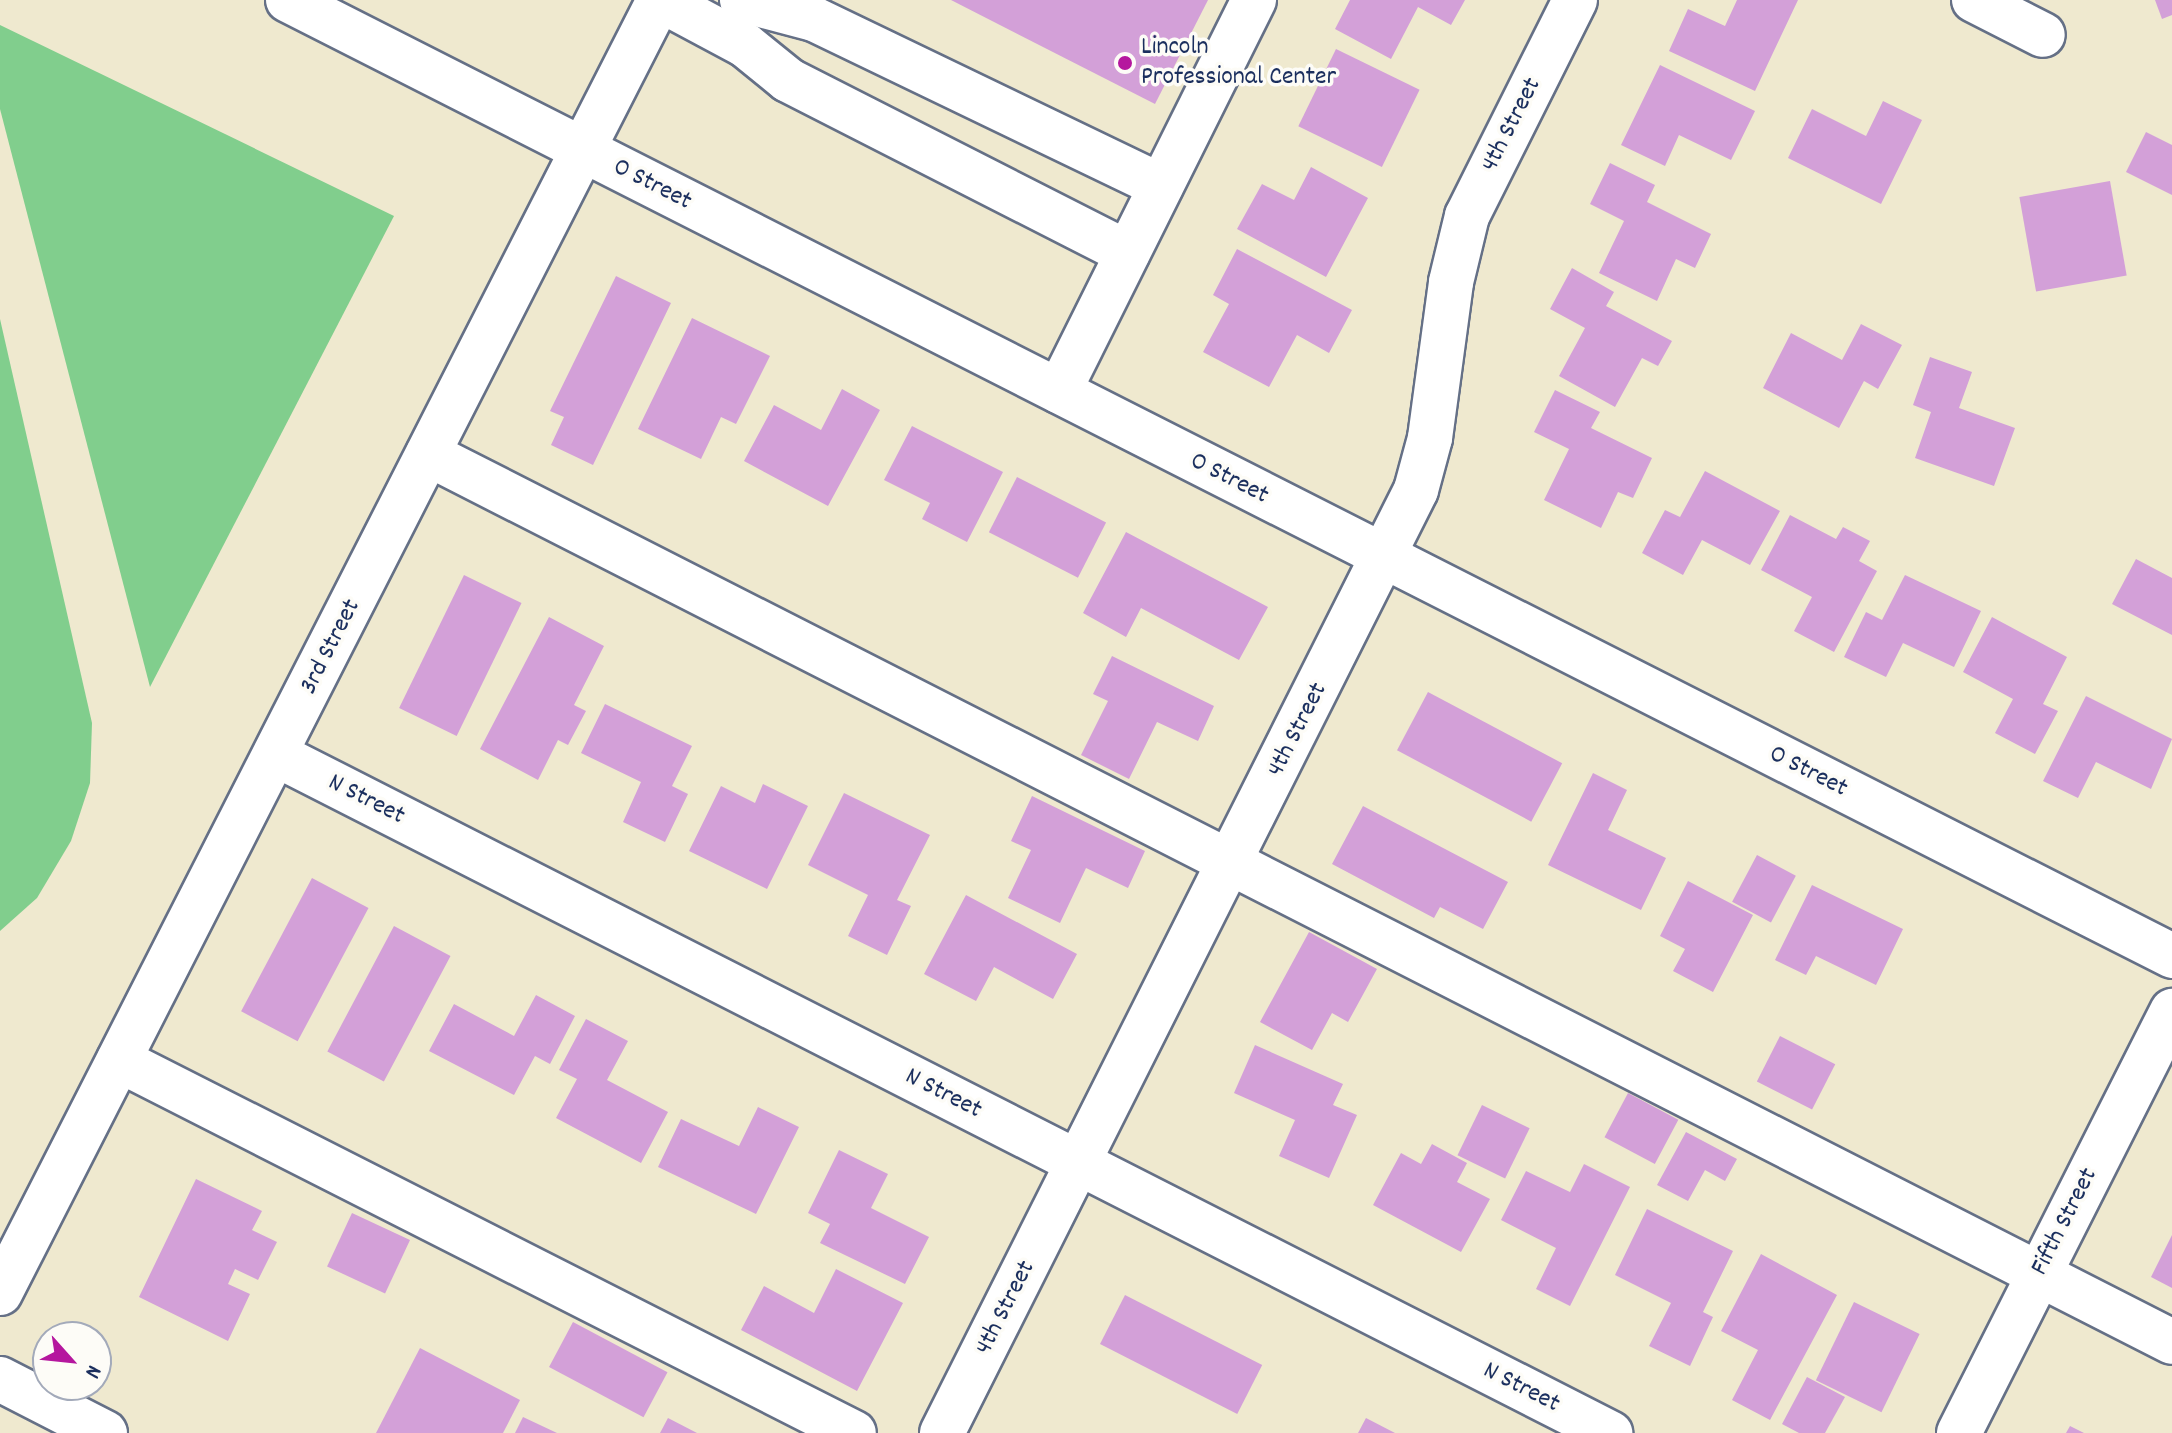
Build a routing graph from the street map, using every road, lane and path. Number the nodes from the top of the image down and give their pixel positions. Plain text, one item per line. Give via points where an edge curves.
1 (288, 0) edge
2 (660, 0) edge
3 (742, 0) edge
4 (1254, 0) edge
5 (1575, 0) edge
6 (1974, 0) edge
7 (2043, 35) dead end
8 (583, 150) junction
9 (1161, 186) junction
10 (1128, 253) junction
11 (1059, 391) junction
12 (428, 454) junction
13 (1386, 557) junction
14 (277, 755) junction
15 (1232, 863) junction
16 (2172, 956) edge
17 (2172, 1011) edge
18 (119, 1060) junction
19 (1079, 1164) junction
20 (2038, 1274) junction
21 (0, 1293) edge
22 (2172, 1342) edge
23 (0, 1379) edge
24 (105, 1433) edge
25 (854, 1433) edge
26 (942, 1433) edge
27 (1610, 1433) edge
28 (1959, 1433) edge

1 - 8 street, O Street
2 - 8 street, 3rd Street
2 - 10 street via 745,45 788,80
3 - 9 street via 814,19
4 - 9 street
5 - 13 street, 4th Street via 1467,216 1451,282 1430,438 1416,490
6 - 7 street
8 - 11 street, O Street
8 - 12 street, 3rd Street
9 - 10 street
10 - 11 street
11 - 13 street, O Street
12 - 14 street, 3rd Street
12 - 15 street
13 - 15 street, 4th Street
13 - 16 street, O Street
14 - 18 street, 3rd Street
14 - 19 street, N Street
15 - 19 street, 4th Street
15 - 20 street
17 - 20 street, Fifth Street
18 - 21 street, 3rd Street
18 - 25 street
19 - 26 street, 4th Street
19 - 27 street, N Street
20 - 22 street
20 - 28 street, Fifth Street
23 - 24 street

